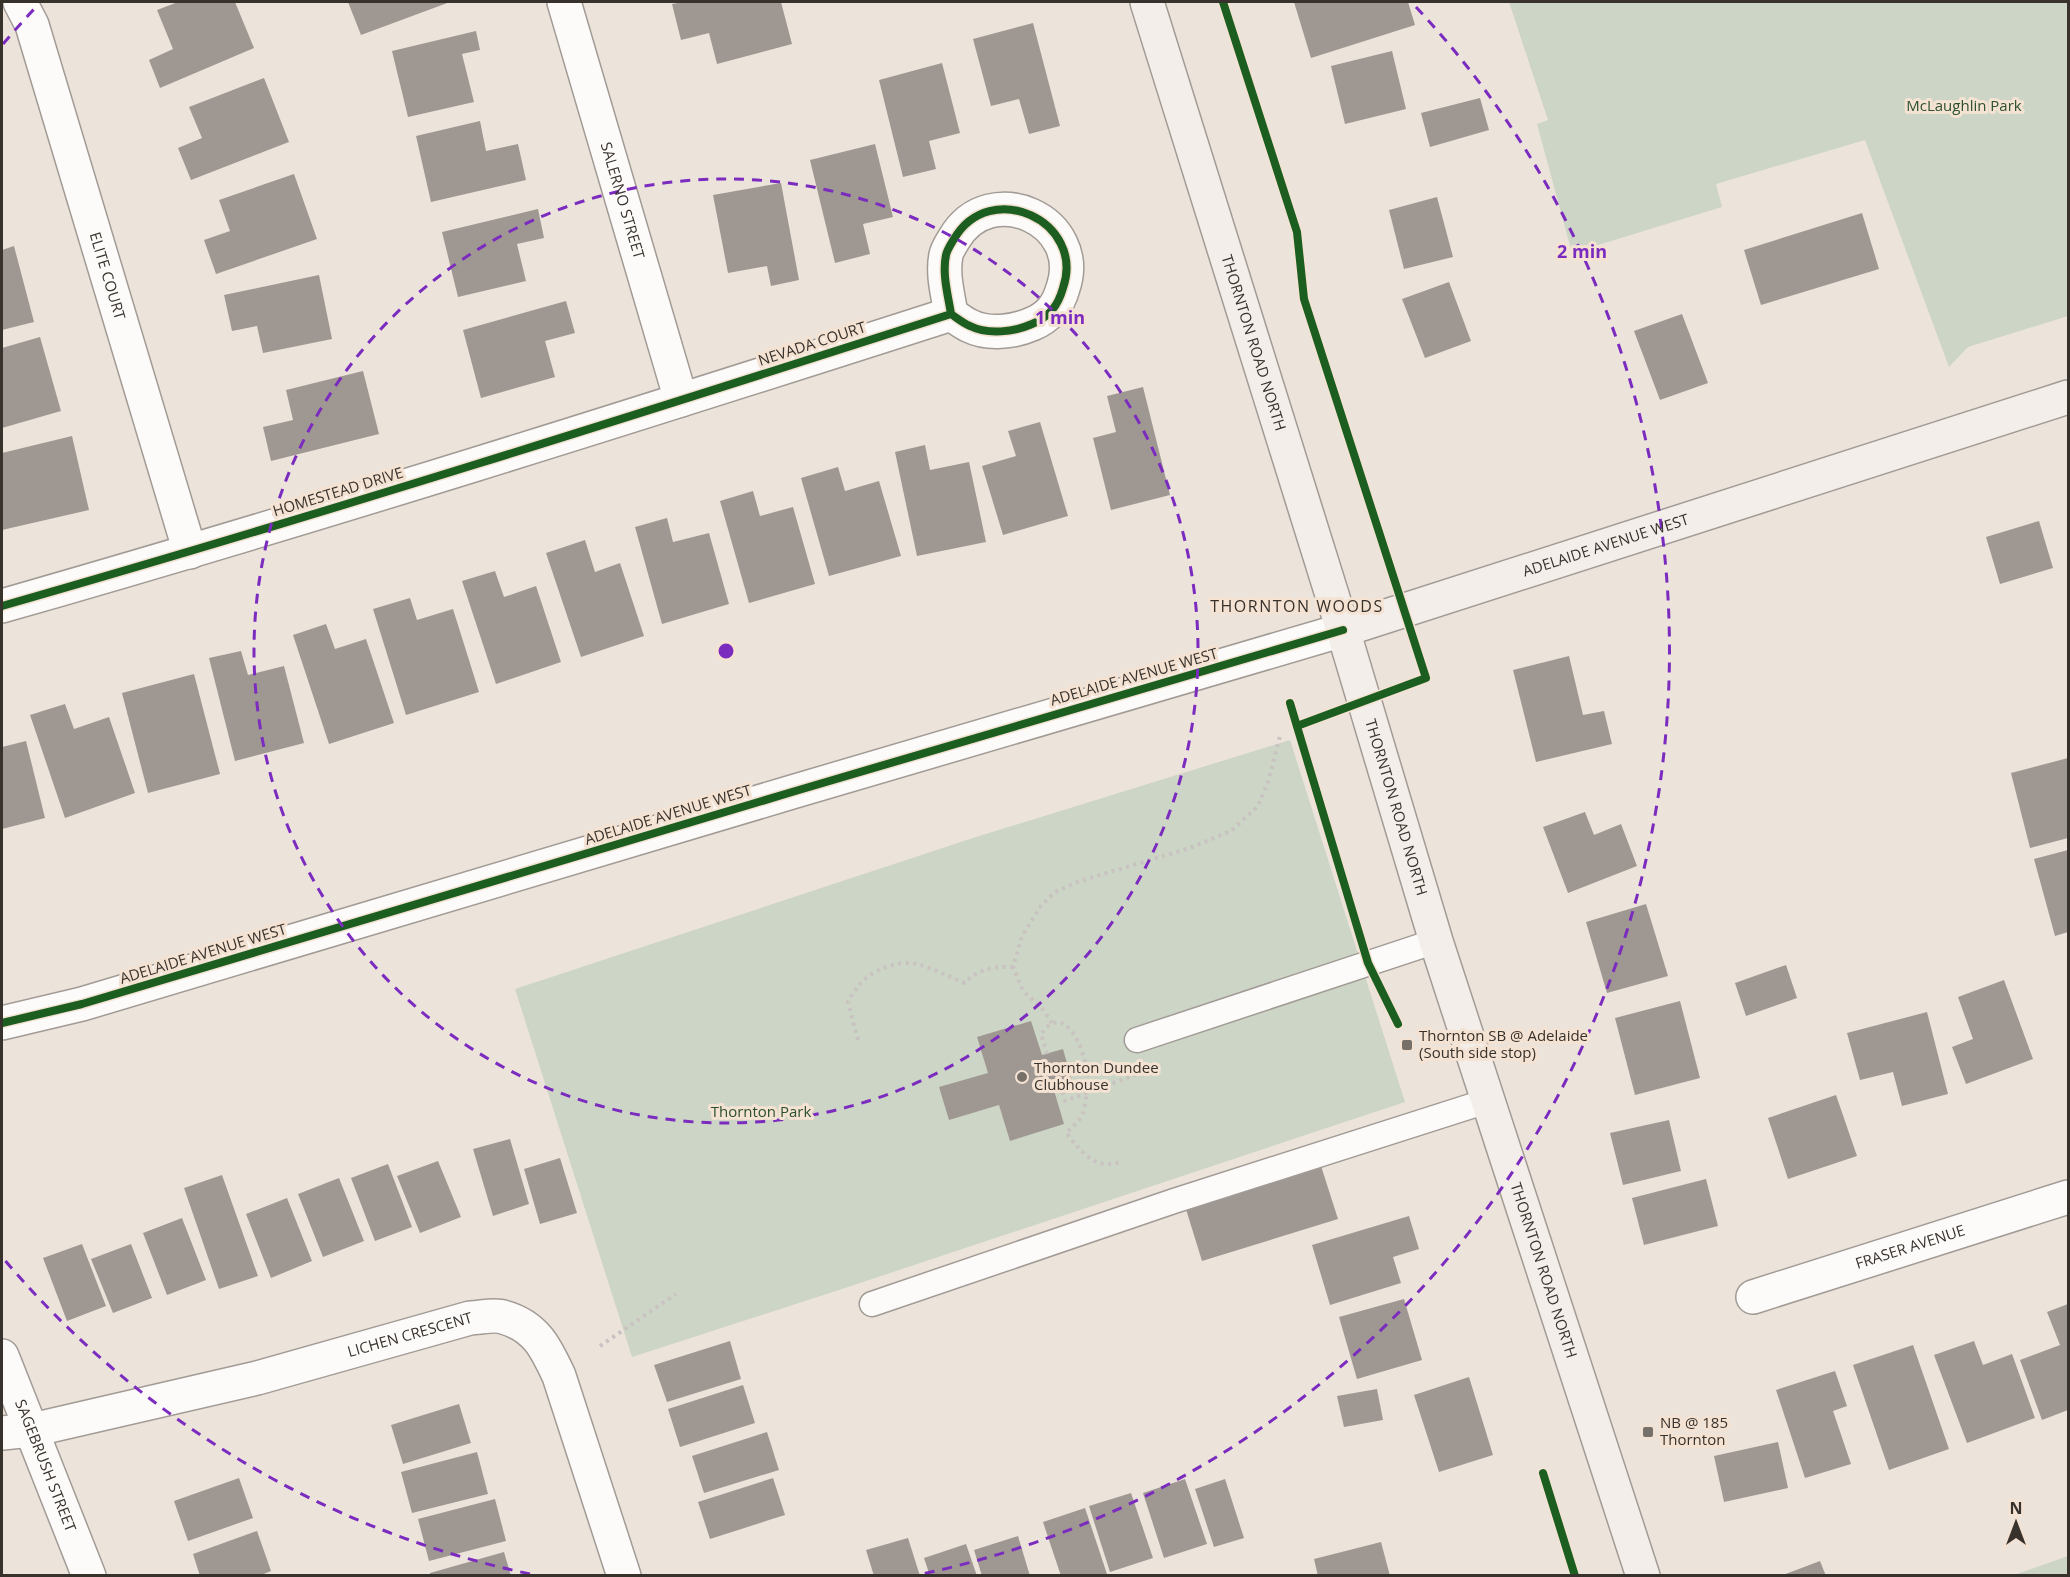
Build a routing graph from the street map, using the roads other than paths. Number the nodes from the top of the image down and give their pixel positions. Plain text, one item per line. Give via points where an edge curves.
1 (20, 2) edge
2 (564, 2) edge
3 (1147, 2) edge
4 (951, 314) dead end
5 (2068, 397) edge
6 (681, 400) junction
7 (190, 552) junction
8 (2, 606) edge
9 (1343, 630) junction
10 (1436, 941) junction
11 (2, 1023) edge
12 (1137, 1040) dead end
13 (1487, 1101) junction
14 (2068, 1197) edge
15 (1754, 1297) dead end
16 (872, 1304) dead end
17 (2, 1356) edge
18 (17, 1432) edge
19 (89, 1575) edge
20 (624, 1575) edge
21 (1643, 1575) edge

1 - 7 street, ELITE COURT via 32,25
2 - 6 street, SALERNO STREET
3 - 9 main road, THORNTON ROAD NORTH
4 - 6 street, NEVADA COURT
5 - 9 main road, ADELAIDE AVENUE WEST
6 - 7 street, HOMESTEAD DRIVE
7 - 8 street, HOMESTEAD DRIVE
9 - 10 main road, THORNTON ROAD NORTH
9 - 11 street, ADELAIDE AVENUE WEST via 82,1004
10 - 12 lane
10 - 13 main road, THORNTON ROAD NORTH
13 - 16 lane via 1174,1201
13 - 21 main road, THORNTON ROAD NORTH
14 - 15 street, FRASER AVENUE
17 - 18 street, SAGEBRUSH STREET
18 - 19 street, SAGEBRUSH STREET
18 - 20 street, LICHEN CRESCENT via 257,1378 470,1318 502,1316 527,1327 545,1346 560,1376

